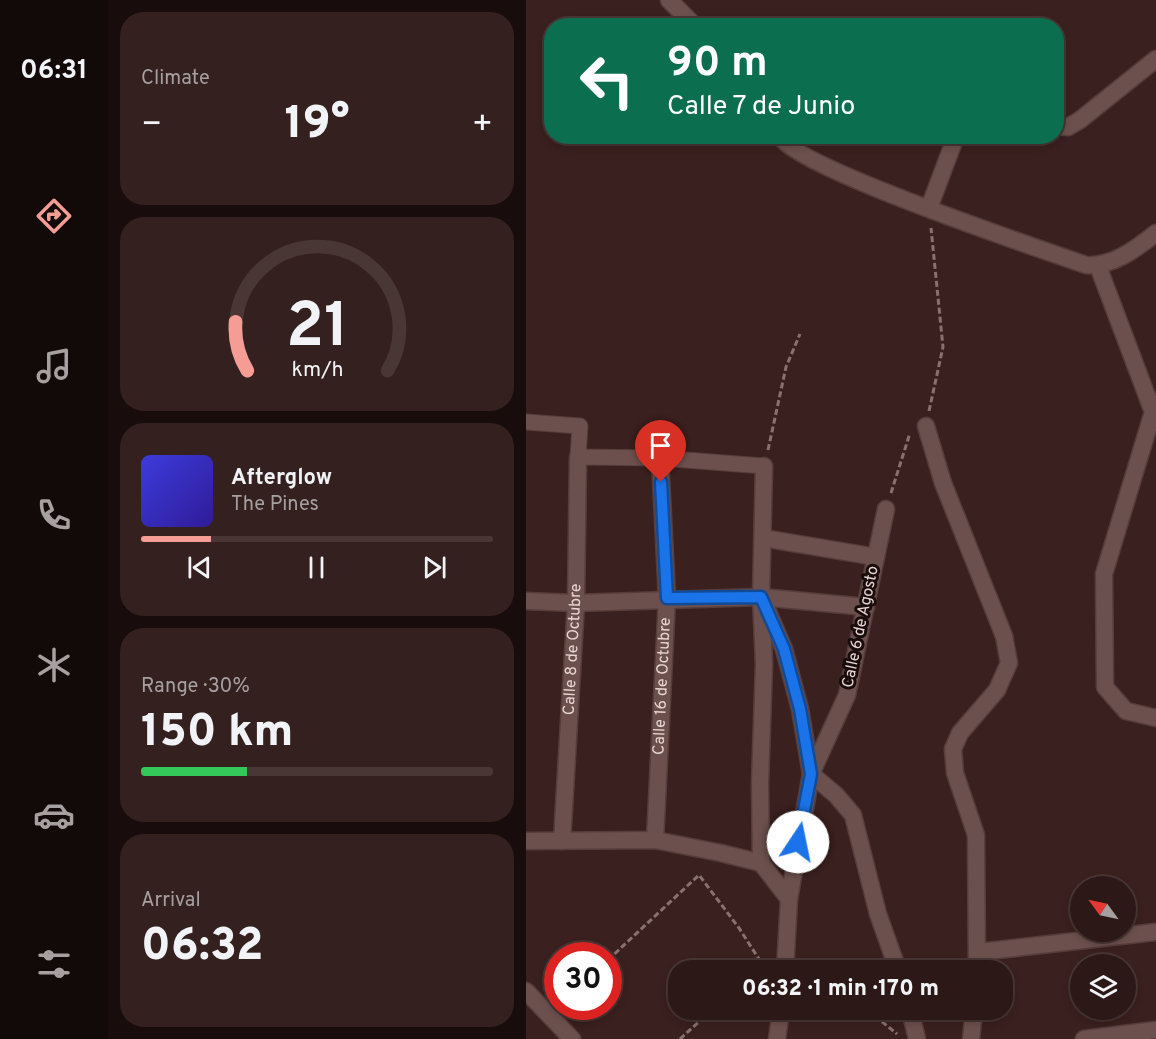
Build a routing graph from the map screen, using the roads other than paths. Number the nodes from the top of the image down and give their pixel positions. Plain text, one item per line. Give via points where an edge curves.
1 (669, 0) edge
2 (687, 18) edge
3 (1156, 59) edge
4 (1064, 127) edge
5 (790, 144) edge
6 (953, 144) edge
7 (928, 208) junction
8 (1156, 233) edge
9 (1098, 266) junction
10 (526, 422) edge
11 (926, 426) road end
12 (578, 457) junction
13 (660, 458) junction
14 (764, 466) joint
15 (886, 509) road end
16 (763, 538) junction
17 (876, 558) junction
18 (761, 597) junction
19 (667, 598) junction
20 (526, 601) edge
21 (576, 603) junction
22 (866, 607) junction
23 (1156, 718) edge
24 (811, 774) junction
25 (655, 840) junction
26 (532, 841) edge
27 (562, 841) junction
28 (526, 855) edge
29 (761, 863) junction
30 (789, 898) junction
31 (1156, 932) edge
32 (979, 952) junction
33 (786, 960) edge
34 (894, 960) edge
35 (978, 960) edge
36 (526, 991) edge
37 (780, 1020) edge
38 (912, 1020) edge
39 (973, 1020) edge
40 (1156, 1030) edge
41 (572, 1039) edge
42 (777, 1039) edge
43 (917, 1039) edge
44 (971, 1039) edge
45 (1084, 1039) edge
46 (1089, 1039) edge

1 - 2 street
3 - 4 street via 1080,120
5 - 7 street via 812,161
6 - 7 street
7 - 9 street
8 - 9 street via 1135,250
9 - 23 street via 1153,412 1104,574 1105,687 1126,711
10 - 12 street via 580,426
11 - 32 street via 943,483 1004,636 1009,663 997,690 960,733 954,749 955,773 976,835 974,913
12 - 13 street
12 - 21 street, Calle 8 de Octubre
13 - 14 street
13 - 19 street, Calle 16 de Octubre
14 - 16 street
15 - 17 street, Calle 6 de Agosto
16 - 17 street
16 - 18 street
17 - 22 street, Calle 6 de Agosto
18 - 19 street
18 - 22 street
18 - 24 street via 784,649
18 - 29 street
19 - 21 street
19 - 25 street, Calle 16 de Octubre
20 - 21 street
21 - 27 street, Calle 8 de Octubre
22 - 24 street, Calle 6 de Agosto via 847,695
24 - 30 street
24 - 34 street via 853,815 878,914
25 - 27 street
25 - 29 street
26 - 27 street
26 - 28 street
29 - 30 street
30 - 33 street
31 - 32 street
32 - 35 street
36 - 41 street
37 - 42 street
38 - 43 street
39 - 44 street
40 - 46 street
45 - 46 street

